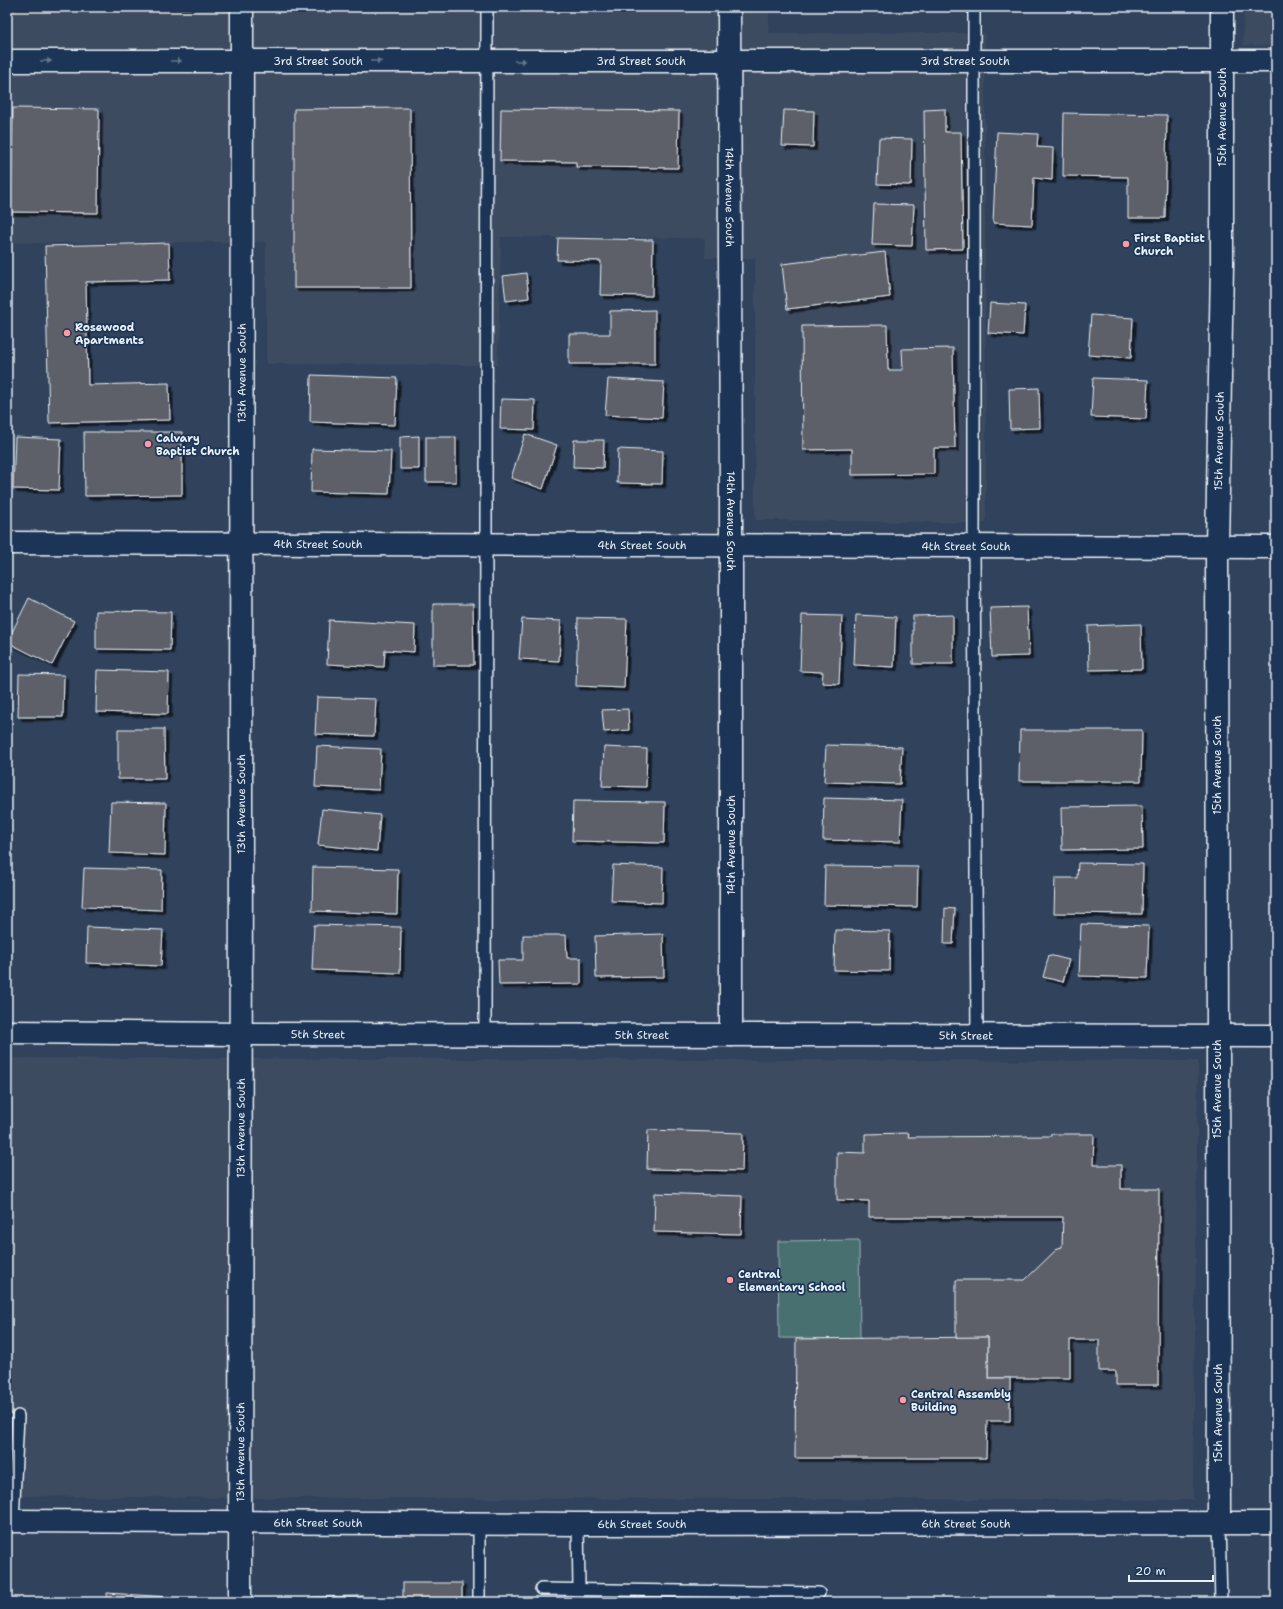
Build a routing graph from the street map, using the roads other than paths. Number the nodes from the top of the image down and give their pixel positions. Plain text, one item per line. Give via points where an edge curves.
1 (242, 7) edge
2 (487, 7) edge
3 (729, 7) edge
4 (974, 7) edge
5 (1222, 7) edge
6 (7, 60) edge
7 (241, 61) junction
8 (486, 61) junction
9 (728, 61) junction
10 (974, 61) junction
11 (1222, 61) junction
12 (1276, 61) edge
13 (7, 543) edge
14 (242, 545) junction
15 (485, 546) junction
16 (731, 546) junction
17 (974, 547) junction
18 (1216, 547) junction
19 (1276, 547) edge
20 (7, 1032) edge
21 (240, 1034) junction
22 (485, 1034) junction
23 (731, 1035) junction
24 (977, 1035) junction
25 (1217, 1035) junction
26 (1276, 1036) edge
27 (18, 1416) dead end
28 (10, 1521) edge
29 (240, 1522) junction
30 (1219, 1523) junction
31 (1276, 1523) edge
32 (479, 1524) junction
33 (578, 1524) junction
34 (542, 1589) dead end
35 (579, 1590) junction
36 (819, 1593) dead end
37 (240, 1602) edge
38 (479, 1602) edge
39 (1221, 1602) edge

1 - 7 street, 13th Avenue South
2 - 8 lane
3 - 9 street, 14th Avenue South
4 - 10 lane
5 - 11 street, 15th Avenue South
6 -> 7 street, 3rd Street South
7 -> 8 street, 3rd Street South
7 - 14 street, 13th Avenue South
8 -> 9 street, 3rd Street South
8 - 15 lane
9 - 10 street, 3rd Street South
9 - 16 street, 14th Avenue South
10 - 11 street, 3rd Street South
10 - 17 lane
11 - 12 street, 3rd Street South
11 - 18 street, 15th Avenue South via 1222,264
13 - 14 street, 4th Street South
14 - 15 street, 4th Street South
14 - 21 street, 13th Avenue South
15 - 16 street, 4th Street South
15 - 22 lane
16 - 17 street, 4th Street South
16 - 23 street, 14th Avenue South
17 - 18 street, 4th Street South
17 - 24 lane
18 - 19 street, 4th Street South
18 - 25 street, 15th Avenue South
20 - 21 street, 5th Street
21 - 22 street, 5th Street
21 - 29 street, 13th Avenue South
22 - 23 street, 5th Street
23 - 24 street, 5th Street
24 - 25 street, 5th Street
25 - 26 street, 5th Street
25 - 30 street, 15th Avenue South
27 - 28 lane
28 - 29 street, 6th Street South
29 - 32 street, 6th Street South
29 - 37 street, 13th Avenue South
30 - 31 street, 6th Street South
30 - 33 street, 6th Street South
30 - 39 lane
32 - 33 street, 6th Street South
32 - 38 lane
33 - 35 lane
34 - 35 lane
35 - 36 lane

